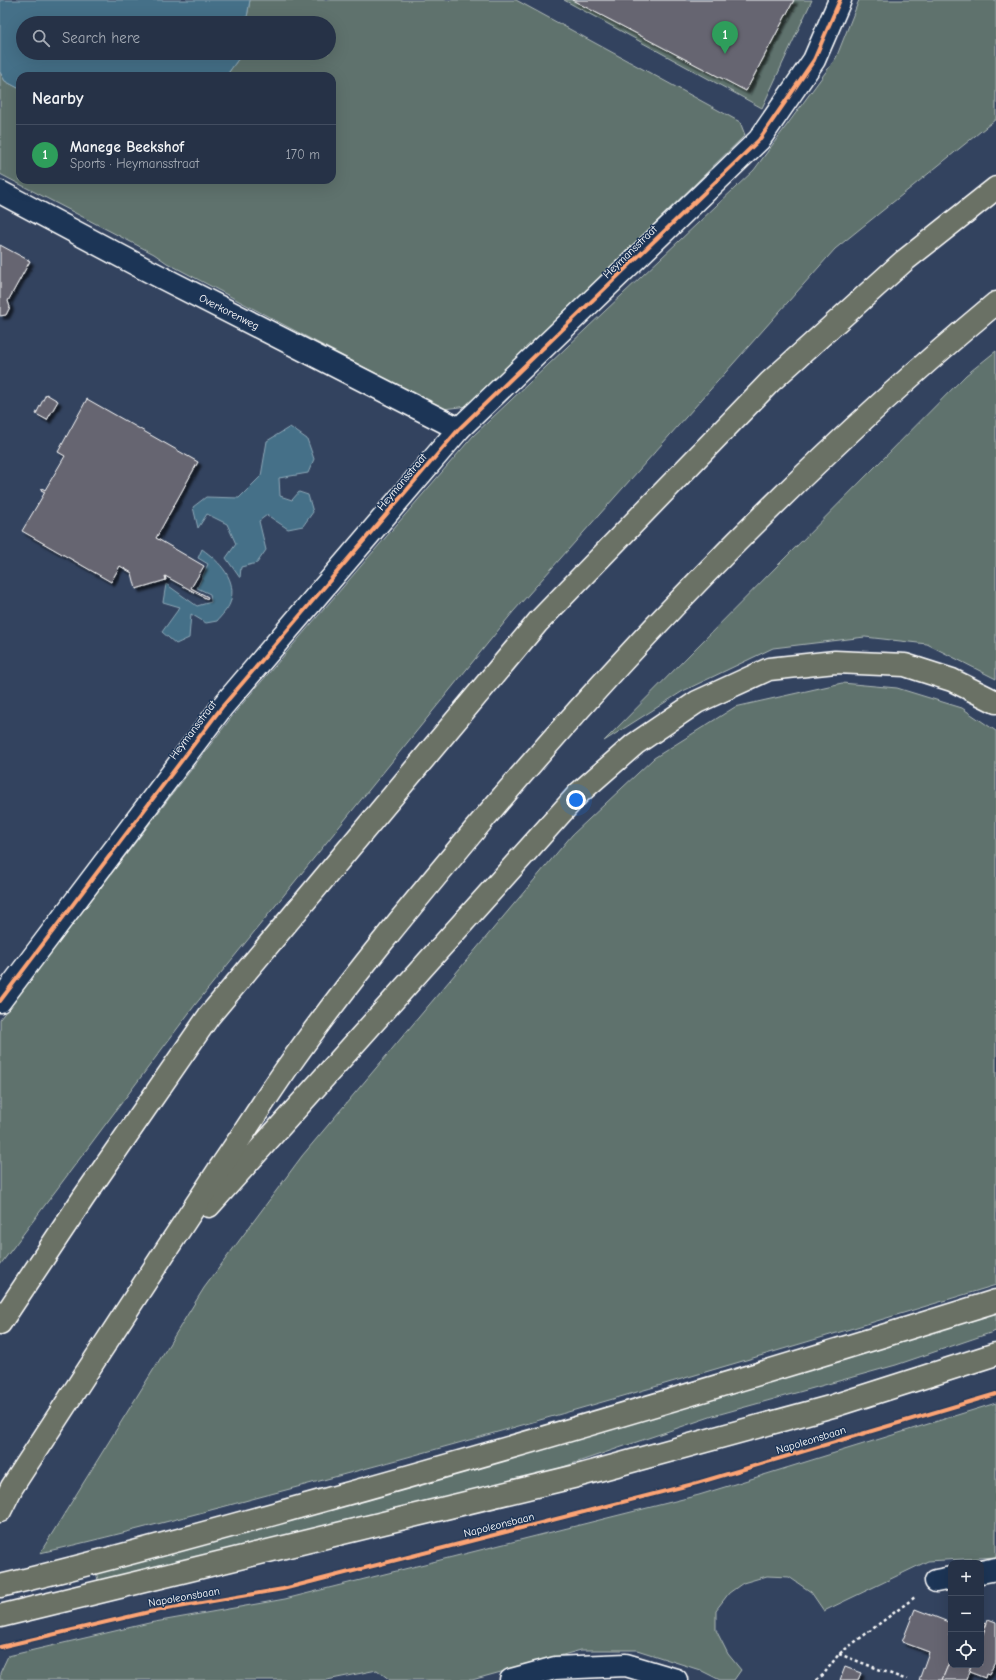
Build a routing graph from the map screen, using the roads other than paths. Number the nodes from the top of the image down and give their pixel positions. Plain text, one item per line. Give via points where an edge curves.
1 (840, 0) edge
2 (996, 188) edge
3 (0, 192) edge
4 (996, 303) edge
5 (459, 429) junction
6 (996, 702) edge
7 (0, 1001) edge
8 (155, 1266) junction
9 (996, 1300) edge
10 (0, 1323) edge
11 (996, 1354) edge
12 (0, 1511) edge
13 (996, 1569) edge
14 (984, 1571) edge
15 (0, 1586) edge
16 (0, 1616) edge
17 (511, 1680) edge
18 (676, 1680) edge

1 - 5 street, Heymansstraat via 814,60 759,140
2 - 10 main road via 904,261 770,382 538,622 209,1016
3 - 5 street, Overkorenweg
4 - 8 main road via 814,466 635,647 543,749 452,857 294,1058
5 - 7 street, Heymansstraat via 222,707
6 - 8 main road via 952,680 905,666 835,662 769,669 697,702 634,744 579,793
8 - 12 main road via 12,1487
9 - 15 main road via 809,1359 443,1467 96,1564
11 - 16 main road, Napoleonsbaan via 833,1406 577,1476
13 - 14 street
17 - 18 street via 555,1668 626,1665

